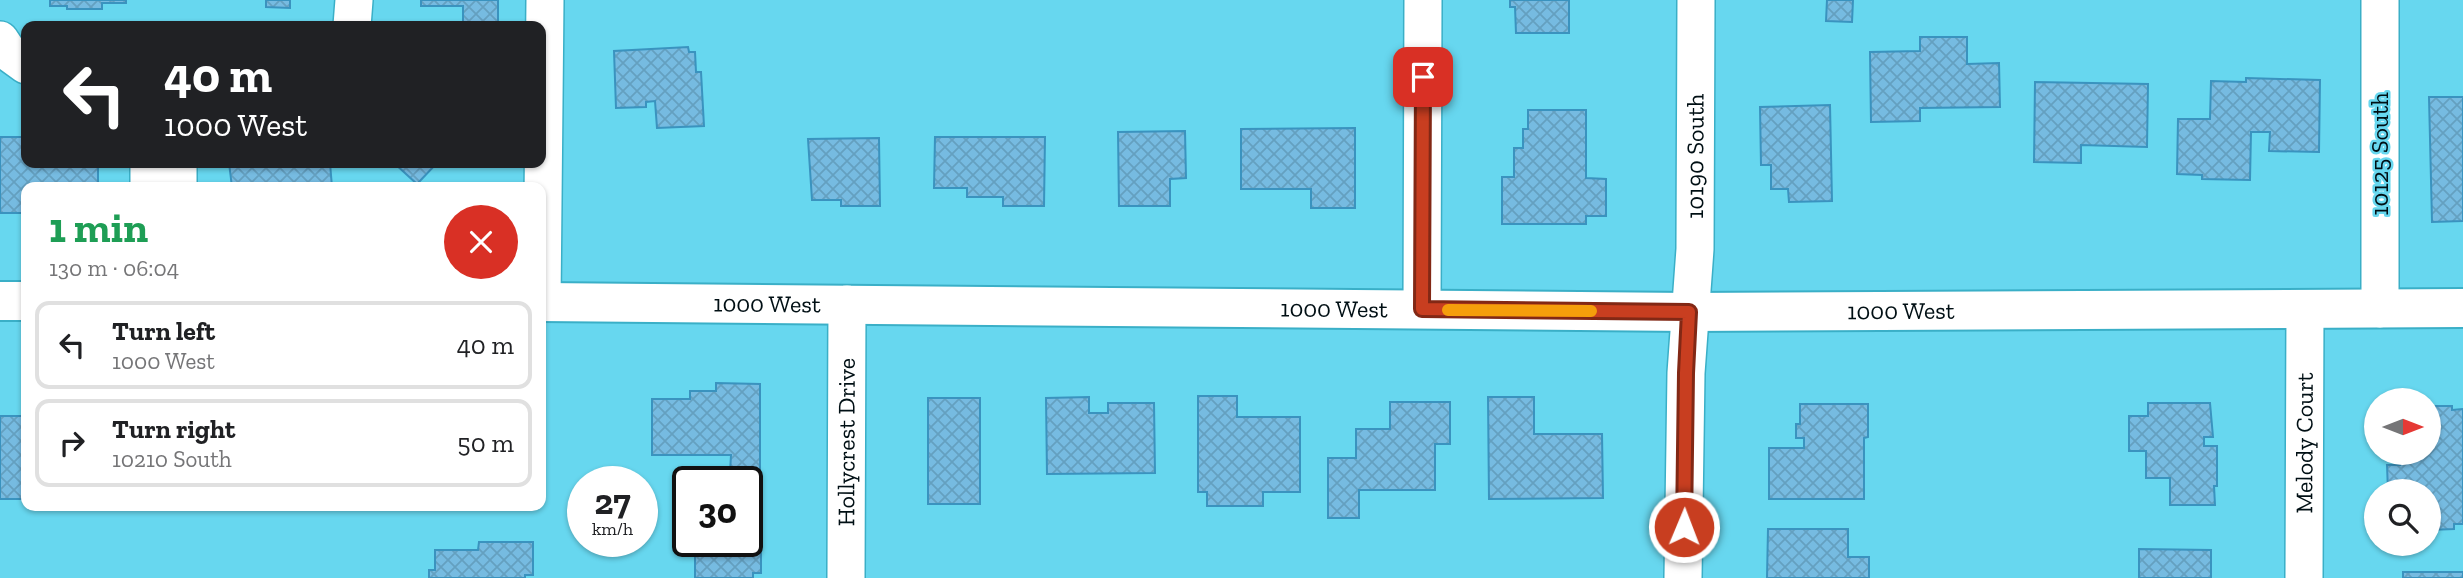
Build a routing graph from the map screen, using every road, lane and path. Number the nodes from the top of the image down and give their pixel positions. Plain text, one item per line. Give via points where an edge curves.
1 (354, 0) edge
2 (545, 0) edge
3 (1423, 0) edge
4 (1696, 0) edge
5 (2380, 0) edge
6 (352, 21) edge
7 (545, 21) edge
8 (0, 40) edge
9 (21, 61) edge
10 (0, 301) edge
11 (21, 301) edge
12 (546, 302) edge
13 (847, 304) junction
14 (2463, 308) edge
15 (1422, 309) junction
16 (2305, 309) junction
17 (2380, 309) junction
18 (1689, 312) junction
19 (846, 578) edge
20 (1683, 578) edge
21 (2304, 578) edge

1 - 6 street
2 - 7 street
3 - 15 street
4 - 18 street, 10190 South via 1695,249
5 - 17 street, 10125 South
8 - 9 street
10 - 11 street
12 - 13 street, 1000 West
13 - 15 street, 1000 West
13 - 19 street, Hollycrest Drive
14 - 17 street, 1000 West
15 - 18 street, 1000 West
16 - 17 street, 1000 West
16 - 18 street, 1000 West
16 - 21 street, Melody Court
18 - 20 street, 10190 South

